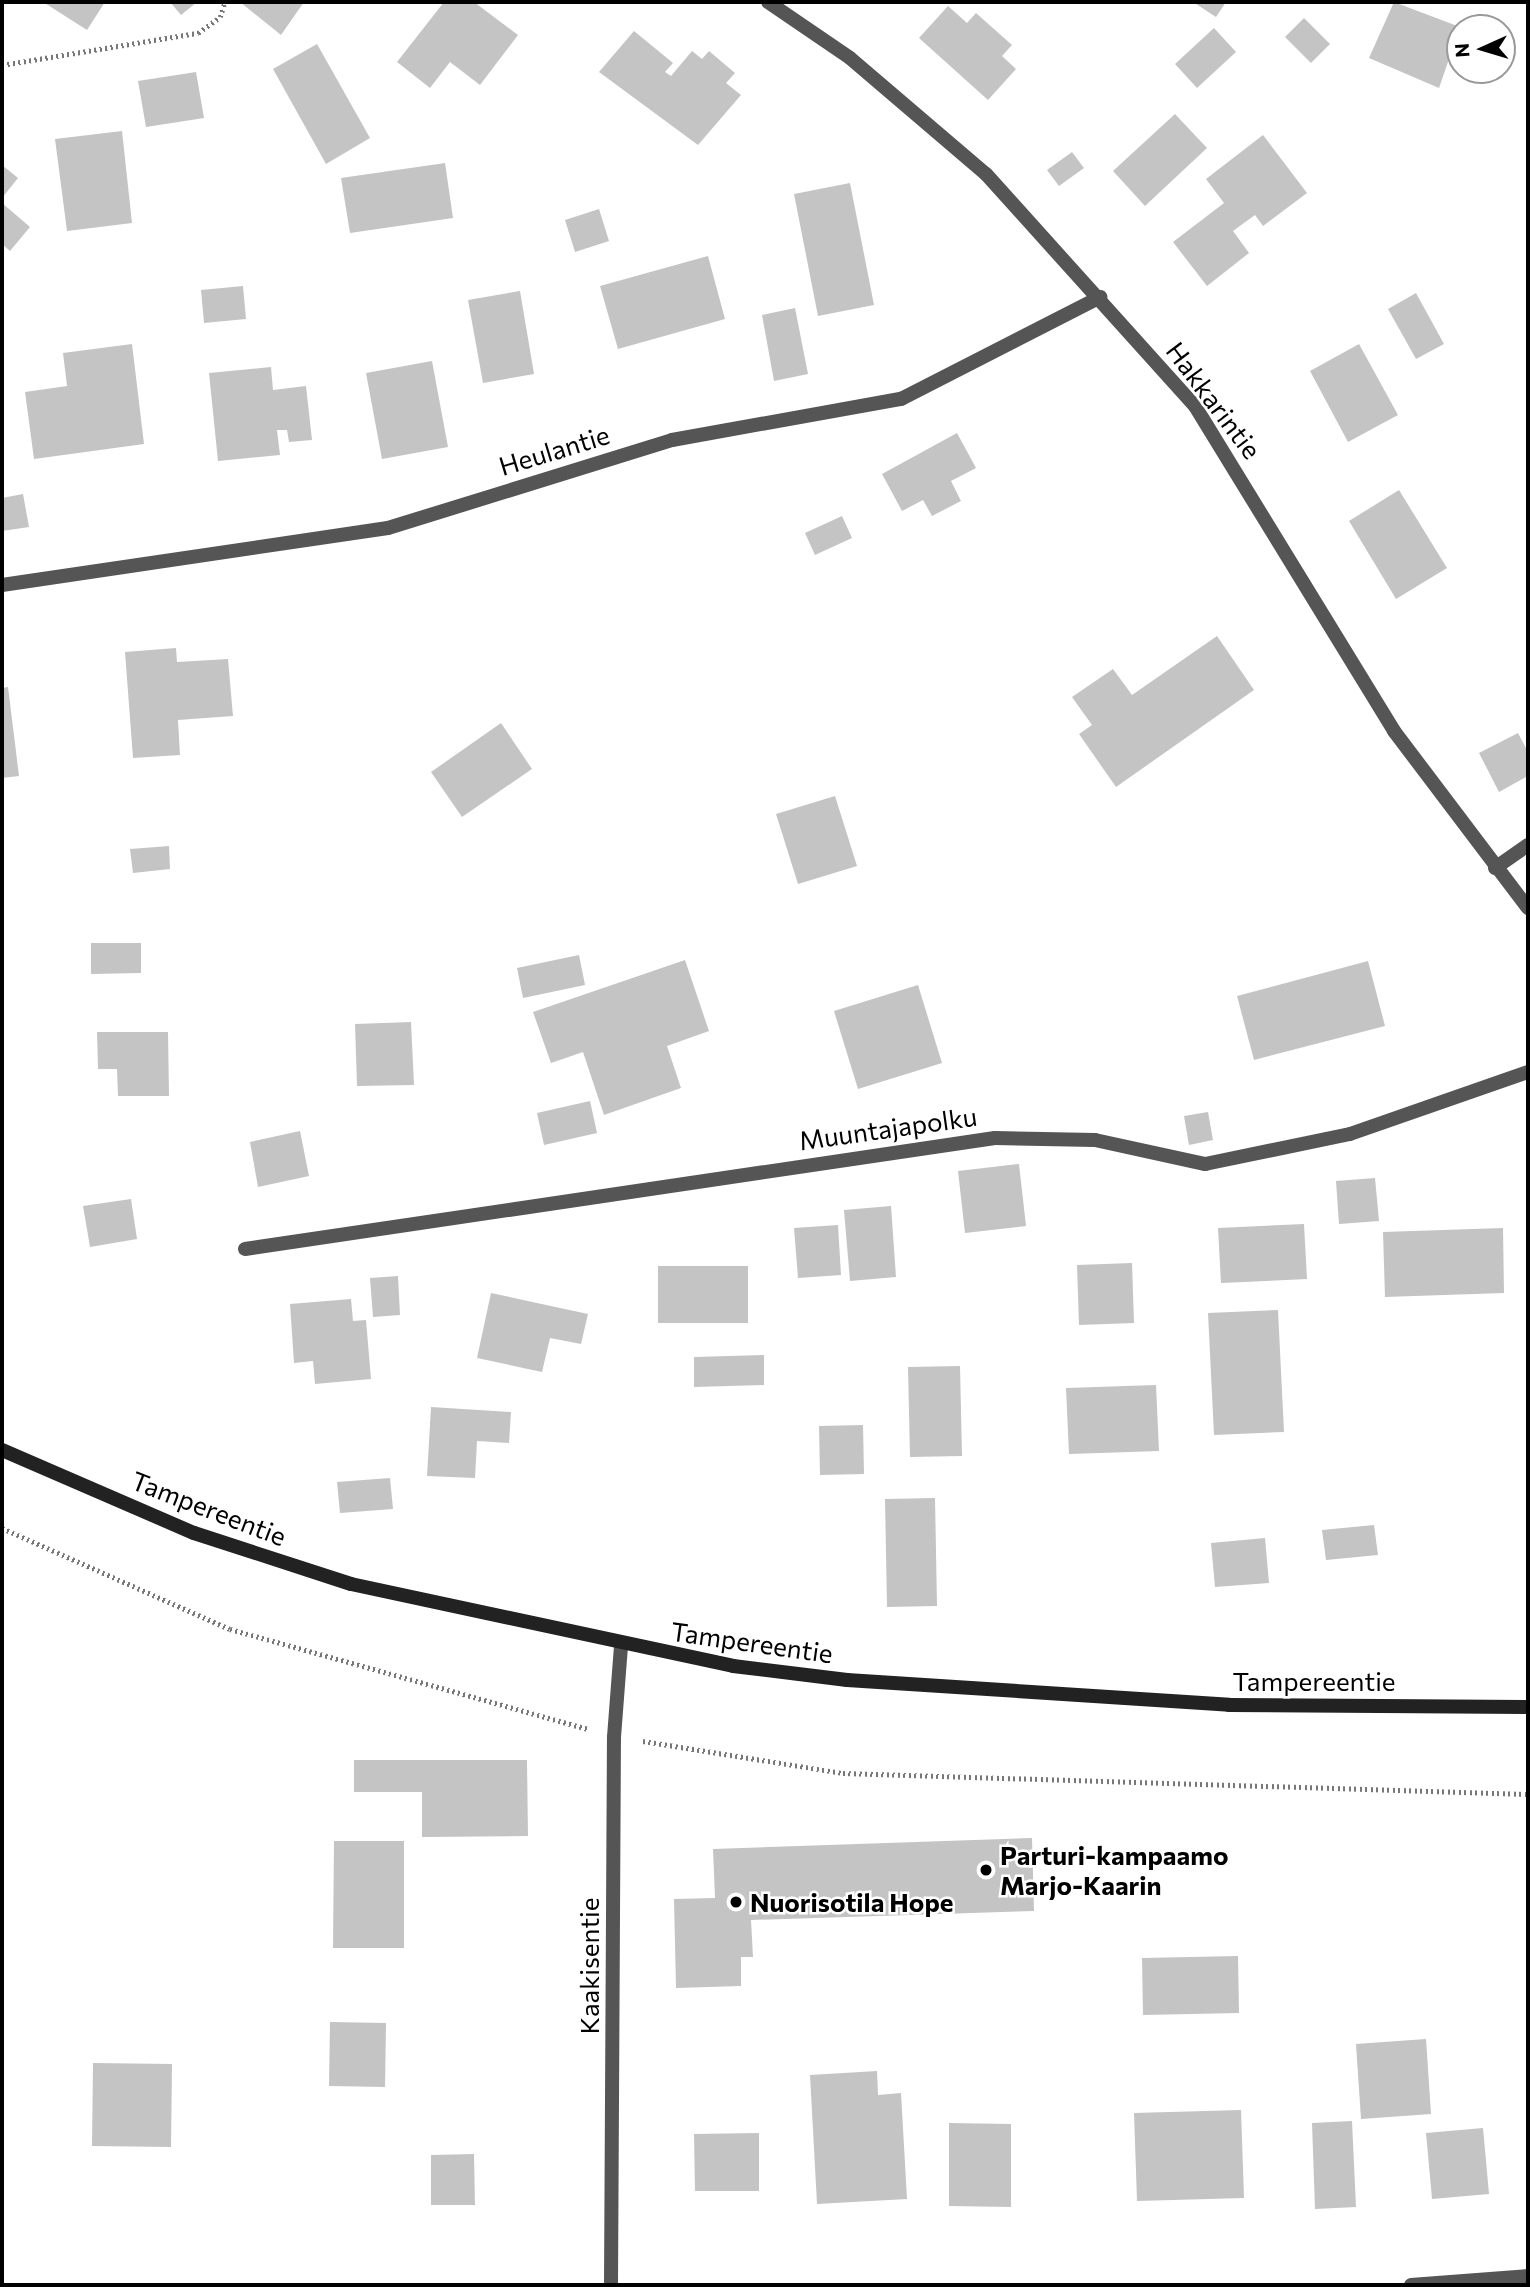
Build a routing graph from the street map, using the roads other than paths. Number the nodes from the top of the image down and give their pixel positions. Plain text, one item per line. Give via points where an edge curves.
1 (768, 2) edge
2 (1100, 297) junction
3 (2, 585) edge
4 (1528, 845) edge
5 (1495, 868) junction
6 (1528, 908) edge
7 (1528, 1072) edge
8 (245, 1249) dead end
9 (2, 1450) edge
10 (621, 1646) junction
11 (1528, 1707) edge
12 (1528, 2276) edge
13 (611, 2285) edge
14 (1411, 2285) edge

1 - 2 street, Hakkarintie via 850,58 986,174
2 - 3 street, Heulantie via 901,399 673,440 388,527
2 - 5 street, Hakkarintie via 1195,407 1394,731
4 - 5 street
5 - 6 street, Hakkarintie
7 - 8 street, Muuntajapolku via 1350,1134 1205,1164 1095,1140 995,1138
9 - 10 main road, Tampereentie via 194,1533 351,1584
10 - 11 main road, Tampereentie via 888,1683 1229,1705
10 - 13 street, Kaakisentie via 614,1737
12 - 14 street

